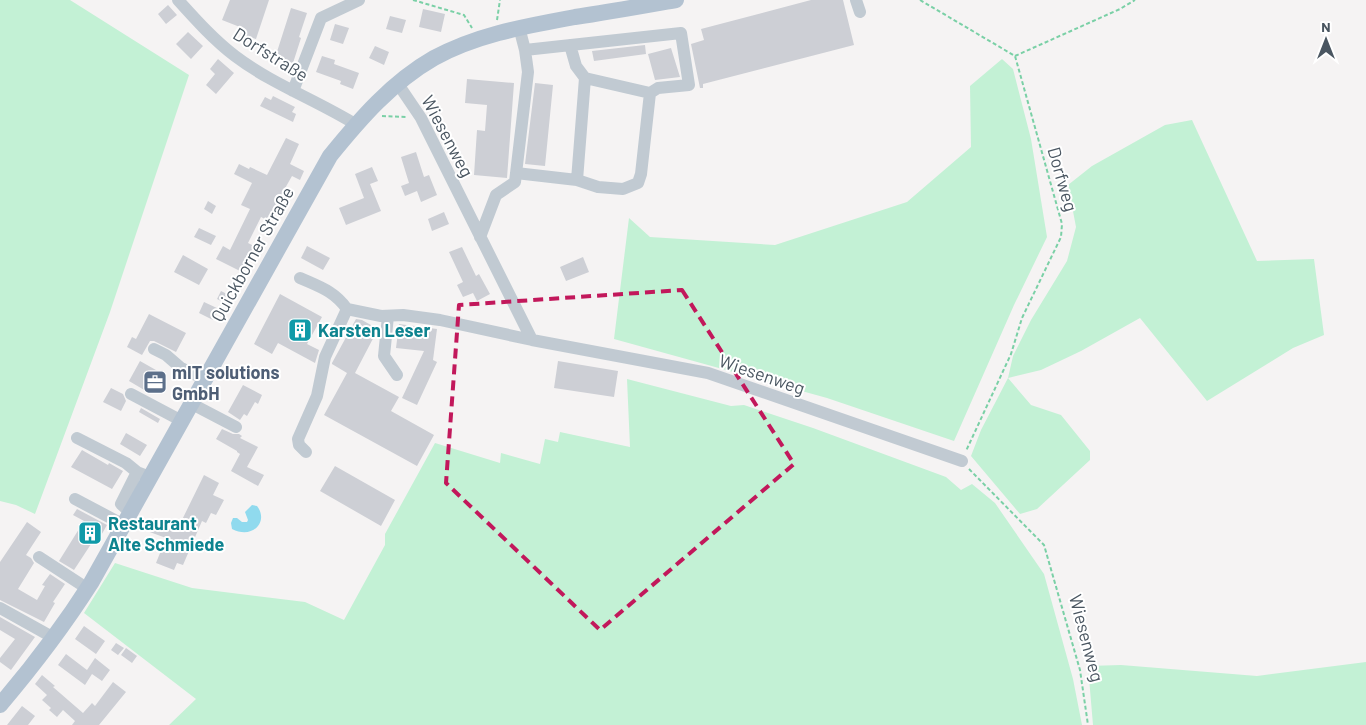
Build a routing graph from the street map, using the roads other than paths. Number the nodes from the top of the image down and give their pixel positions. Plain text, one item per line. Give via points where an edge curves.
1 (178, 0) edge
2 (359, 0) edge
3 (676, 0) edge
4 (519, 27) junction
5 (570, 45) junction
6 (525, 50) junction
7 (585, 78) junction
8 (398, 84) junction
9 (293, 91) junction
10 (650, 93) junction
11 (358, 121) junction
12 (516, 173) junction
13 (577, 180) junction
14 (480, 237) junction
15 (300, 278) dead end
16 (347, 310) junction
17 (388, 316) junction
18 (532, 340) junction
19 (154, 349) dead end
20 (397, 375) dead end
21 (205, 380) junction
22 (131, 394) dead end
23 (192, 404) junction
24 (182, 420) junction
25 (236, 427) dead end
26 (77, 438) dead end
27 (306, 452) dead end
28 (962, 461) road end
29 (144, 475) junction
30 (75, 499) dead end
31 (128, 519) junction
32 (39, 557) dead end
33 (88, 589) junction
34 (0, 608) edge
35 (54, 638) junction
36 (3, 696) edge

1 - 9 street, Dorfstraße via 235,56
2 - 9 street via 320,18
3 - 4 main road, Quickborner Straße
4 - 6 street
4 - 8 main road, Quickborner Straße via 434,58
5 - 6 street
5 - 7 street via 576,66
5 - 10 street via 681,33 689,85 658,88
6 - 12 street via 528,72
7 - 10 street
7 - 13 street
8 - 11 main road, Quickborner Straße
8 - 14 street, Wiesenweg via 421,118
9 - 11 street, Dorfstraße
10 - 13 street via 638,183 623,189 598,187
11 - 21 main road, Quickborner Straße via 330,156
12 - 13 street
12 - 14 street via 515,182 496,195
14 - 18 street, Wiesenweg
15 - 16 street via 338,297
16 - 17 street
16 - 27 street via 325,357 317,396 298,439
17 - 18 street via 440,320
17 - 20 street via 384,356
18 - 28 street, Wiesenweg via 708,373
19 - 21 street
21 - 23 main road, Quickborner Straße
22 - 24 street
23 - 24 main road, Quickborner Straße
23 - 25 street
24 - 29 main road, Quickborner Straße
26 - 29 street
29 - 31 main road, Quickborner Straße
30 - 31 street
31 - 33 main road, Quickborner Straße
32 - 33 street
33 - 35 main road, Quickborner Straße
34 - 35 street
35 - 36 main road, Quickborner Straße

